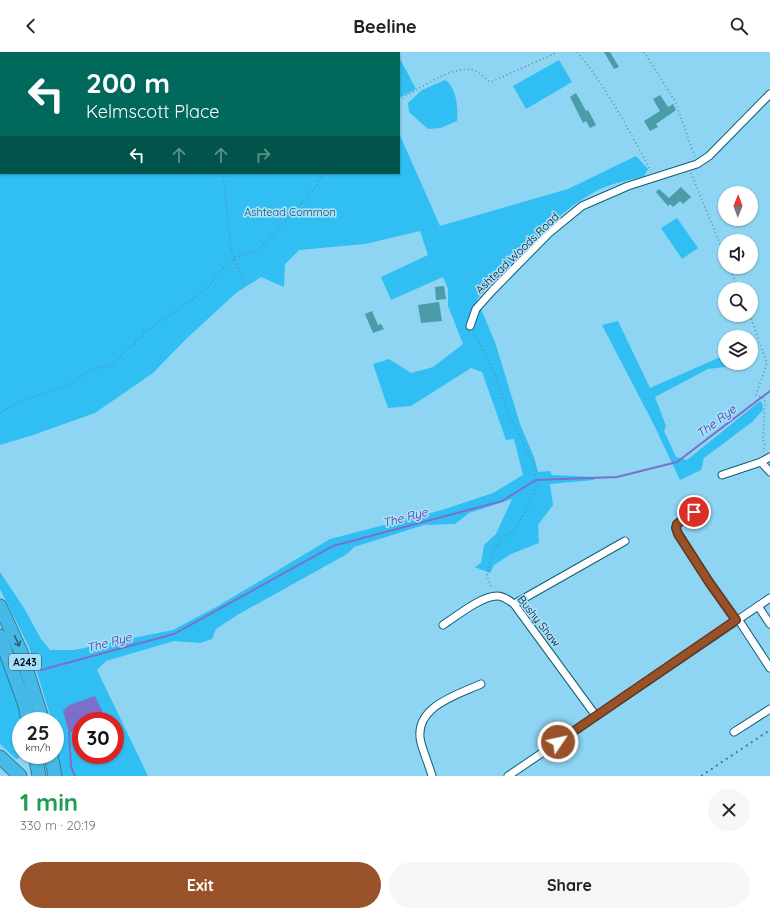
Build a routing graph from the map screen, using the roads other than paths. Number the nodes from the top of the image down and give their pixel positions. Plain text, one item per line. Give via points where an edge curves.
1 (770, 94) edge
2 (470, 326) road end
3 (770, 457) edge
4 (761, 462) junction
5 (770, 472) edge
6 (722, 475) dead end
7 (694, 512) dead end
8 (624, 541) dead end
9 (770, 598) edge
10 (514, 604) junction
11 (0, 606) edge
12 (758, 606) junction
13 (737, 620) junction
14 (770, 624) edge
15 (444, 625) dead end
16 (0, 636) edge
17 (770, 668) edge
18 (481, 684) dead end
19 (770, 709) edge
20 (26, 712) edge
21 (40, 712) edge
22 (596, 716) junction
23 (734, 732) dead end
24 (0, 757) edge
25 (37, 764) edge
26 (52, 764) edge
27 (20, 776) edge
28 (39, 776) edge
29 (54, 776) edge
30 (432, 776) edge
31 (508, 776) edge

1 - 2 street, Ashtead Woods Road via 709,156 697,164 628,186 582,206 549,233 493,290 476,309
3 - 4 street
4 - 5 street
4 - 6 street
7 - 13 street via 677,524 678,534
8 - 10 street
9 - 12 street
10 - 15 street, Bushy Shaw via 497,596 482,600
10 - 22 street, Bushy Shaw
11 -> 21 highway, A243 via 22,652
12 - 13 street
12 - 14 street
13 - 17 street
13 - 22 street
16 - 20 highway, A243
18 - 30 street via 442,701 423,722 420,731 421,742
19 - 23 street
22 - 31 street
24 - 27 highway
25 - 28 highway
26 - 29 highway

